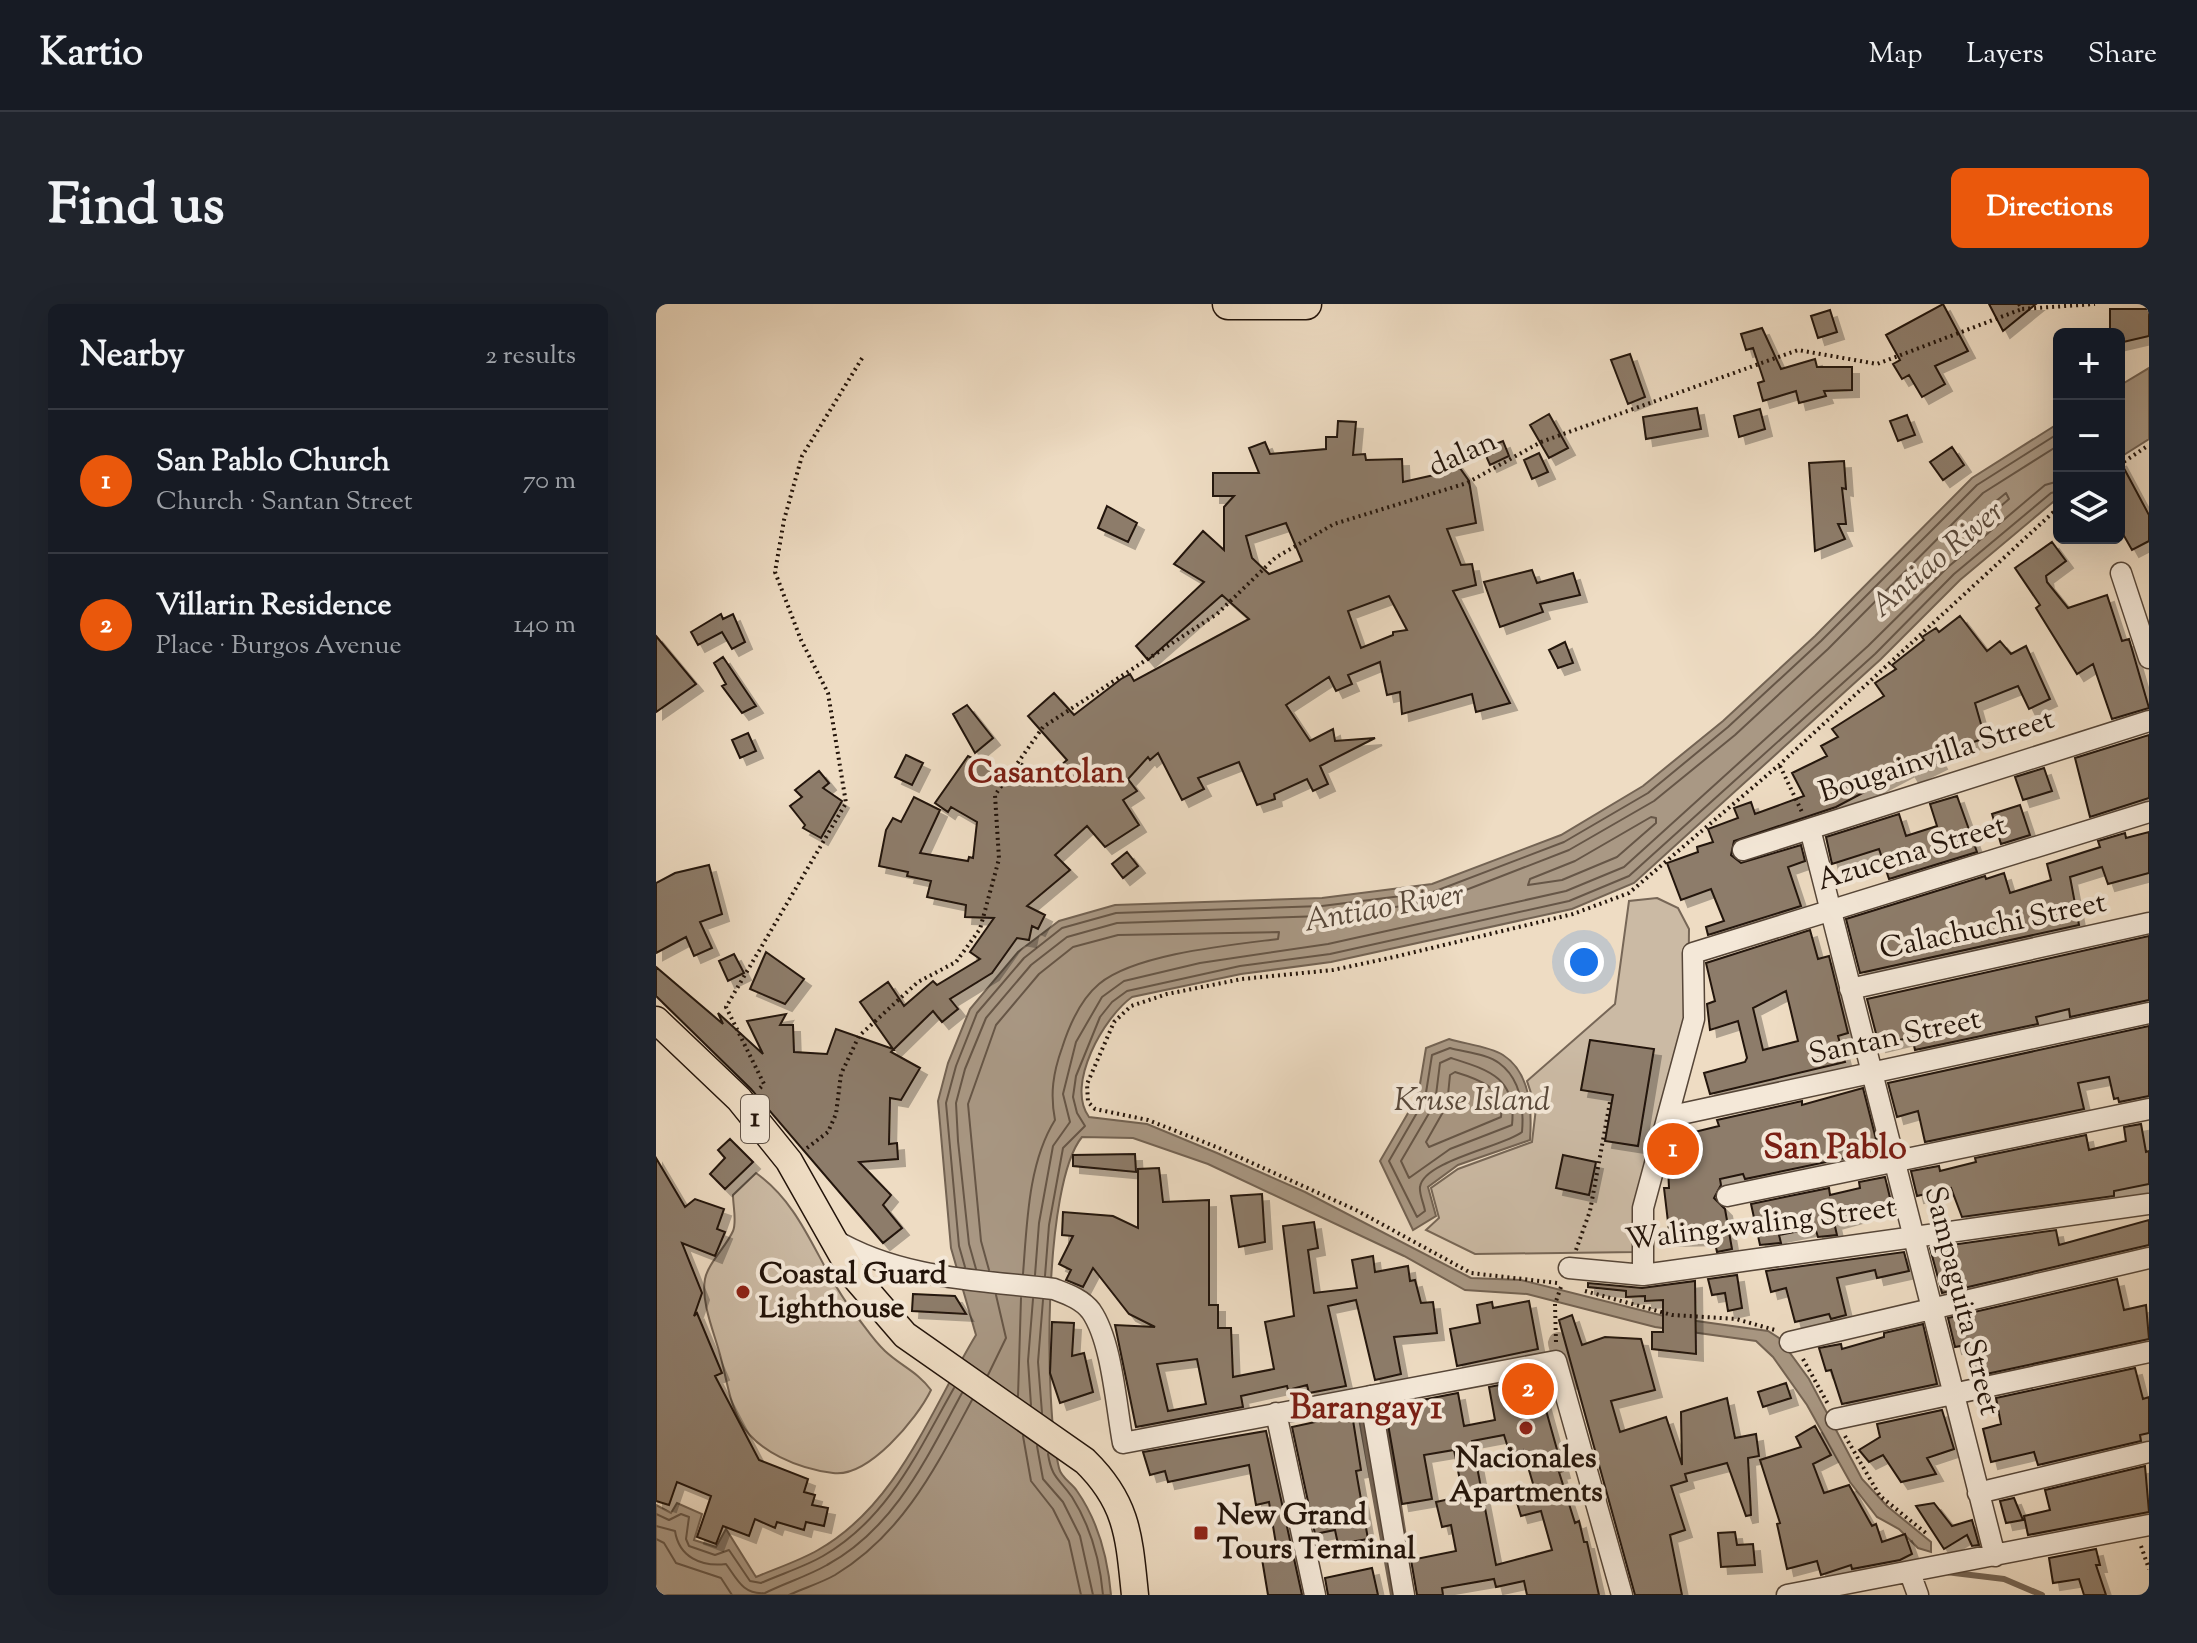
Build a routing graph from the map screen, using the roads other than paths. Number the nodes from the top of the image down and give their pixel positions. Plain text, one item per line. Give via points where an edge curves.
1 (1228, 304) edge
2 (1306, 304) edge
3 (2121, 573) dead end
4 (2148, 651) edge
5 (2149, 721) edge
6 (2149, 812) edge
7 (1810, 829) junction
8 (1743, 850) dead end
9 (1830, 911) junction
10 (2149, 923) edge
11 (1850, 989) junction
12 (2149, 1013) edge
13 (656, 1020) edge
14 (1871, 1075) junction
15 (2149, 1109) edge
16 (1661, 1135) junction
17 (1894, 1161) junction
18 (1727, 1196) dead end
19 (2149, 1204) edge
20 (830, 1237) junction
21 (1912, 1238) junction
22 (2149, 1258) edge
23 (1643, 1275) junction
24 (1565, 1278) road end
25 (1933, 1306) junction
26 (1790, 1342) road end
27 (2149, 1352) edge
28 (1953, 1394) junction
29 (1370, 1396) junction
30 (1276, 1413) junction
31 (1836, 1419) road end
32 (2149, 1452) edge
33 (1978, 1493) junction
34 (2149, 1525) edge
35 (1995, 1556) junction
36 (1928, 1569) junction
37 (1135, 1595) edge
38 (1315, 1595) edge
39 (1404, 1595) edge
40 (1622, 1595) edge
41 (1787, 1595) edge
42 (1918, 1595) edge

1 - 2 highway
3 - 4 street
5 - 7 street, Bougainvilla Street
6 - 9 street, Azucena Street
7 - 8 street, Bougainvilla Street
7 - 9 street, Sampaguita Street
9 - 11 street, Sampaguita Street
9 - 16 street, Azucena Street via 1693,953 1694,1019
10 - 11 street, Calachuchi Street
11 - 14 street, Sampaguita Street
12 - 14 street, Santan Street
13 - 20 main road, 1 via 744,1105 789,1161
14 - 16 street, Santan Street via 1681,1114
14 - 17 street, Sampaguita Street
15 - 17 street
16 - 23 street via 1643,1208
17 - 18 street
17 - 21 street, Sampaguita Street
19 - 21 street, Waling-waling Street
20 - 30 street via 874,1261 1054,1289 1075,1297 1090,1309 1097,1324 1123,1443
20 - 37 main road, 1 via 881,1311 905,1335 1085,1461 1106,1482 1127,1526
21 - 23 street, Waling-waling Street
21 - 25 street, Sampaguita Street
22 - 25 street
23 - 24 street, Waling-waling Street
25 - 26 street
25 - 28 street, Sampaguita Street
27 - 28 street
28 - 31 street
28 - 33 street, Sampaguita Street
29 - 30 street
29 - 39 street
29 - 40 street via 1556,1361
30 - 38 street
32 - 33 street
33 - 35 street, Sampaguita Street
34 - 35 street
35 - 36 street
36 - 41 street
36 - 42 street

